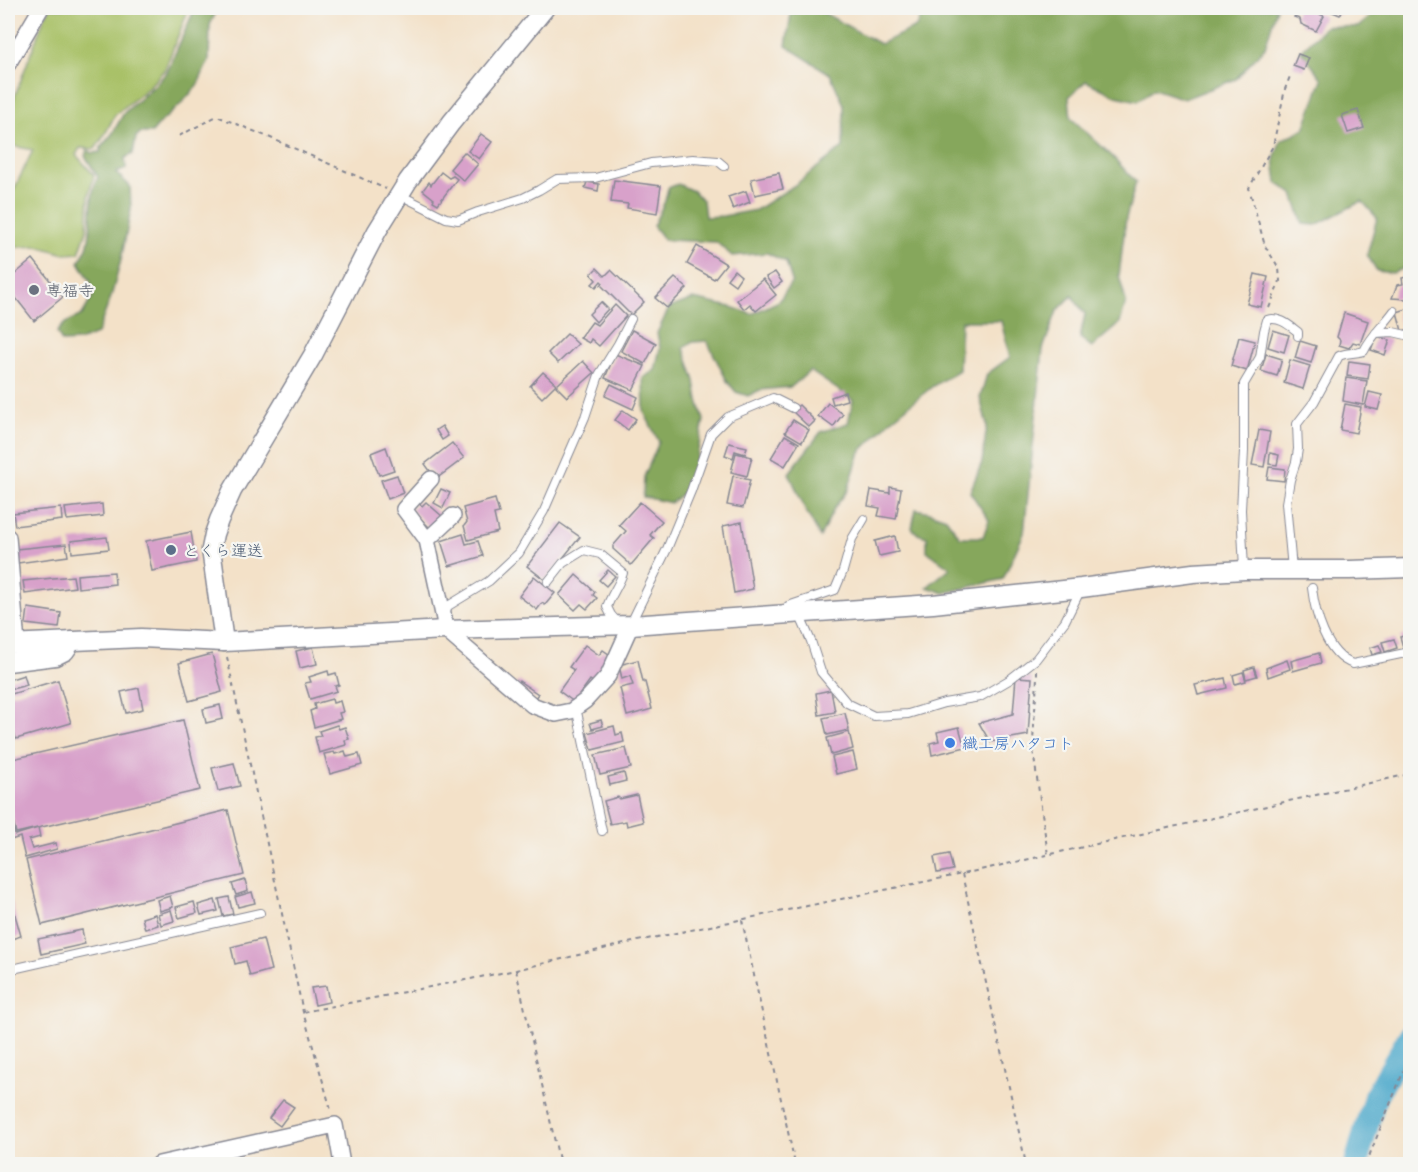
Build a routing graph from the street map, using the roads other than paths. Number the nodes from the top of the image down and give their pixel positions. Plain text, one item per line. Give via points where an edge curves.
1 (41, 8) edge
2 (545, 8) edge
3 (8, 64) edge
4 (724, 166) dead end
5 (400, 195) junction
6 (1394, 311) dead end
7 (631, 319) dead end
8 (1376, 333) junction
9 (1410, 333) edge
10 (1298, 336) dead end
11 (793, 408) dead end
12 (431, 479) dead end
13 (453, 516) dead end
14 (864, 519) dead end
15 (8, 538) edge
16 (427, 540) junction
17 (1410, 568) edge
18 (1244, 570) junction
19 (1292, 570) junction
20 (548, 582) dead end
21 (1081, 588) junction
22 (1312, 588) dead end
23 (791, 614) junction
24 (444, 625) junction
25 (625, 625) junction
26 (72, 641) junction
27 (224, 642) junction
28 (12, 644) edge
29 (1410, 652) edge
30 (8, 662) edge
31 (576, 707) junction
32 (602, 831) dead end
33 (260, 913) dead end
34 (8, 970) edge
35 (159, 1164) edge
36 (342, 1164) edge

1 - 3 street
2 - 5 street via 451,123
4 - 5 lane via 718,161 693,159 651,163 596,178 557,179 523,198 458,220
5 - 27 street via 376,231 313,355 232,491 219,520 211,549
6 - 8 lane
7 - 24 lane via 599,375 544,511 519,553 489,581 448,606
8 - 9 lane
8 - 19 lane via 1364,351 1339,356 1297,424 1298,449 1286,503
10 - 18 lane via 1285,322 1267,320 1260,357 1244,384
11 - 25 lane via 773,399 728,417 711,434 667,549
12 - 16 street via 404,509
13 - 16 street
14 - 23 lane via 852,539 835,590 788,606
15 - 28 street
16 - 24 street
17 - 19 street
18 - 19 street
18 - 21 street
20 - 25 lane via 563,563 584,550 600,554 622,573 607,607
21 - 23 street
21 - 23 lane via 1065,621 1037,658 1009,680 980,697 908,714 874,716 847,703 821,672 811,642
22 - 29 lane via 1321,626 1331,648 1345,662 1353,664
23 - 25 street
24 - 25 street
24 - 27 street
24 - 31 street via 532,705 556,714
25 - 31 street via 608,676
26 - 27 street via 141,638
26 - 28 street
26 - 30 street via 55,656
31 - 32 lane
33 - 34 lane
35 - 36 street via 335,1125

